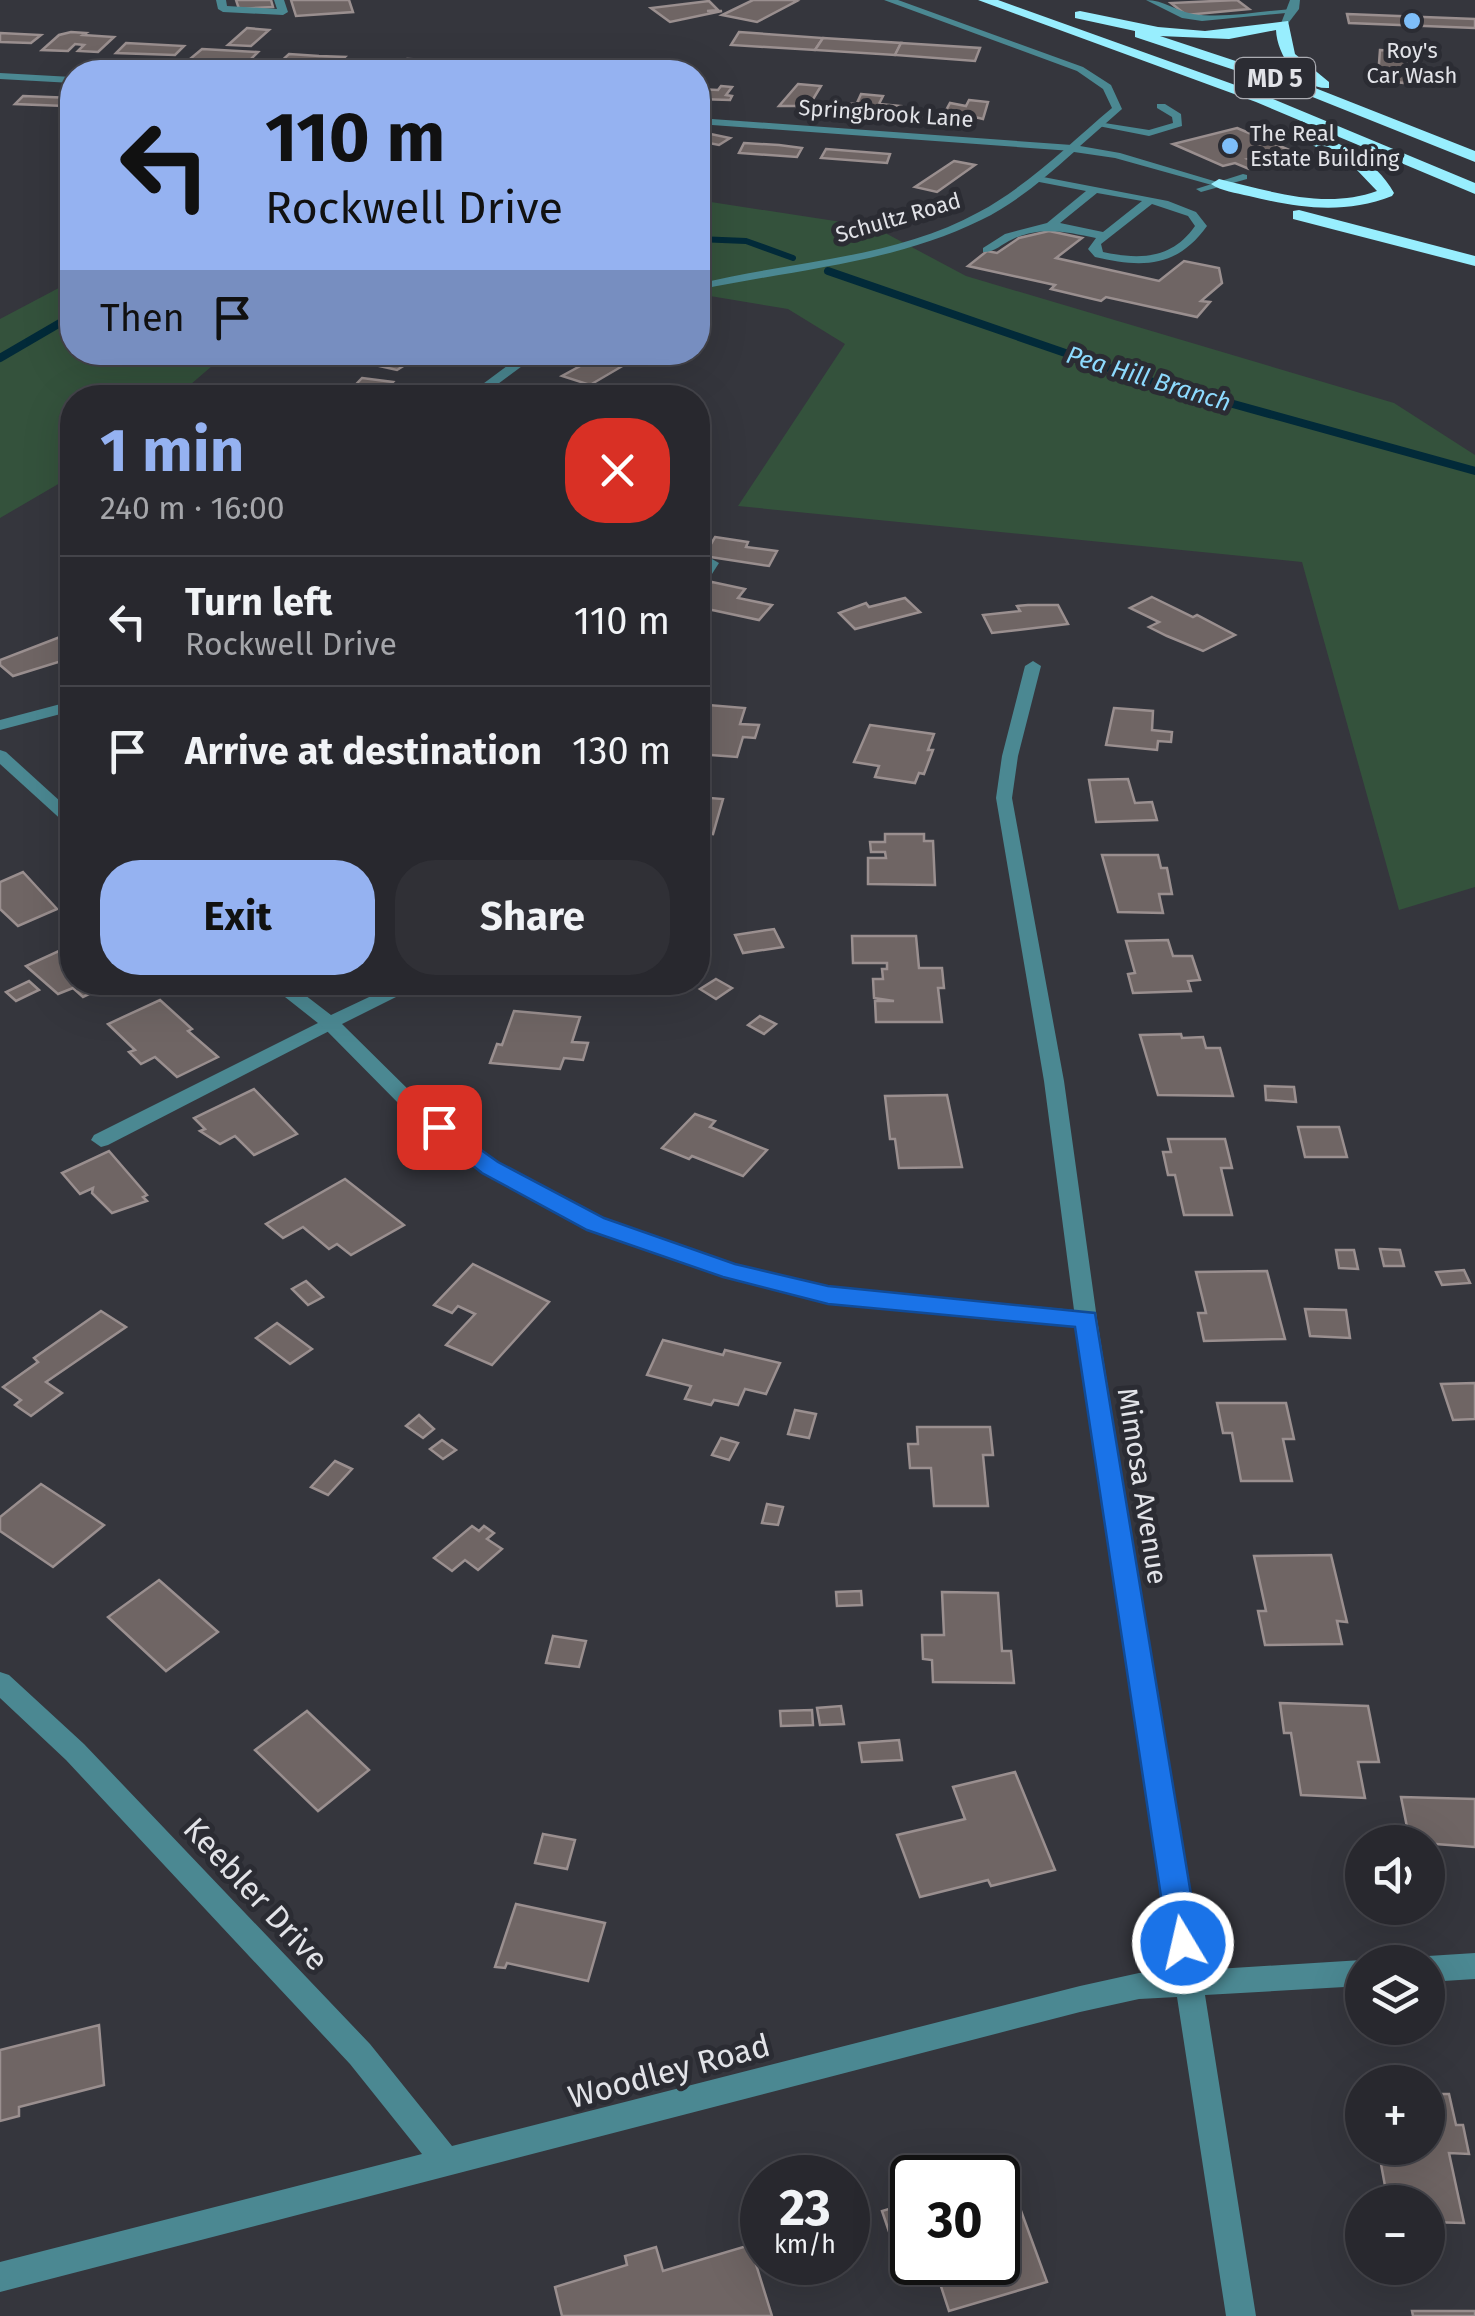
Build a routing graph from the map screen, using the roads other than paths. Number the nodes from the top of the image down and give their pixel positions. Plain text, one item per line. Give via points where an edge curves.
1 (221, 0) edge
2 (278, 0) edge
3 (889, 0) edge
4 (973, 0) edge
5 (985, 0) edge
6 (1150, 0) edge
7 (1294, 0) edge
8 (1008, 8) junction
9 (1288, 18) junction
10 (0, 76) edge
11 (1205, 78) junction
12 (60, 79) edge
13 (1162, 106) dead end
14 (710, 122) edge
15 (1098, 125) junction
16 (1072, 148) junction
17 (1470, 155) edge
18 (1243, 177) dead end
19 (1038, 179) junction
20 (1210, 186) junction
21 (1475, 189) edge
22 (1094, 190) junction
23 (1148, 202) junction
24 (1051, 226) junction
25 (1105, 236) junction
26 (987, 250) dead end
27 (1475, 261) edge
28 (710, 284) edge
29 (516, 365) edge
30 (488, 385) edge
31 (712, 563) dead end
32 (710, 566) edge
33 (1033, 666) dead end
34 (60, 709) edge
35 (0, 725) edge
36 (0, 755) edge
37 (60, 809) edge
38 (292, 995) edge
39 (389, 995) edge
40 (330, 1023) junction
41 (101, 1140) dead end
42 (1086, 1319) junction
43 (0, 1682) edge
44 (1475, 1966) edge
45 (1445, 1968) edge
46 (1345, 1973) edge
47 (1189, 1982) junction
48 (448, 2164) junction
49 (0, 2276) edge
50 (1241, 2316) edge

1 - 2 street via 223,9 257,13 282,12
3 - 15 street via 1080,70 1107,88 1117,109
4 - 8 highway
5 - 8 highway, MD 5
6 - 9 street via 1185,16
7 - 9 street
8 - 11 highway, MD 5
9 - 17 highway via 1282,47 1294,64
9 - 17 highway, MD 5 via 1226,38 1073,13 1300,87
10 - 12 street
11 - 20 highway via 1355,162 1386,193 1366,203 1338,204
11 - 21 highway, MD 5
13 - 15 street via 1176,116 1171,129
14 - 16 street, Springbrook Lane
15 - 16 street, Schultz Road
16 - 19 street, Schultz Road
16 - 20 street
16 - 20 street
18 - 20 street
19 - 22 street
19 - 28 street, Schultz Road via 979,217 932,235
20 - 27 highway
22 - 23 street
22 - 24 street
23 - 25 street
23 - 25 street via 1186,210 1202,226 1157,262 1099,256 1096,243
24 - 25 street
24 - 26 street via 1009,236
29 - 30 street
31 - 32 street
33 - 42 street, Mimosa Avenue via 1004,798 1054,1081
34 - 35 street
36 - 37 street
38 - 40 street
39 - 40 street
40 - 41 street
40 - 42 street via 414,1107 490,1167 651,1246 828,1295
42 - 47 street, Mimosa Avenue
43 - 48 street, Keebler Drive via 75,1752 360,2054
44 - 45 street
46 - 47 street, Woodley Road
47 - 48 street, Woodley Road via 1080,1999
47 - 50 street, Mimosa Avenue
48 - 49 street, Woodley Road

